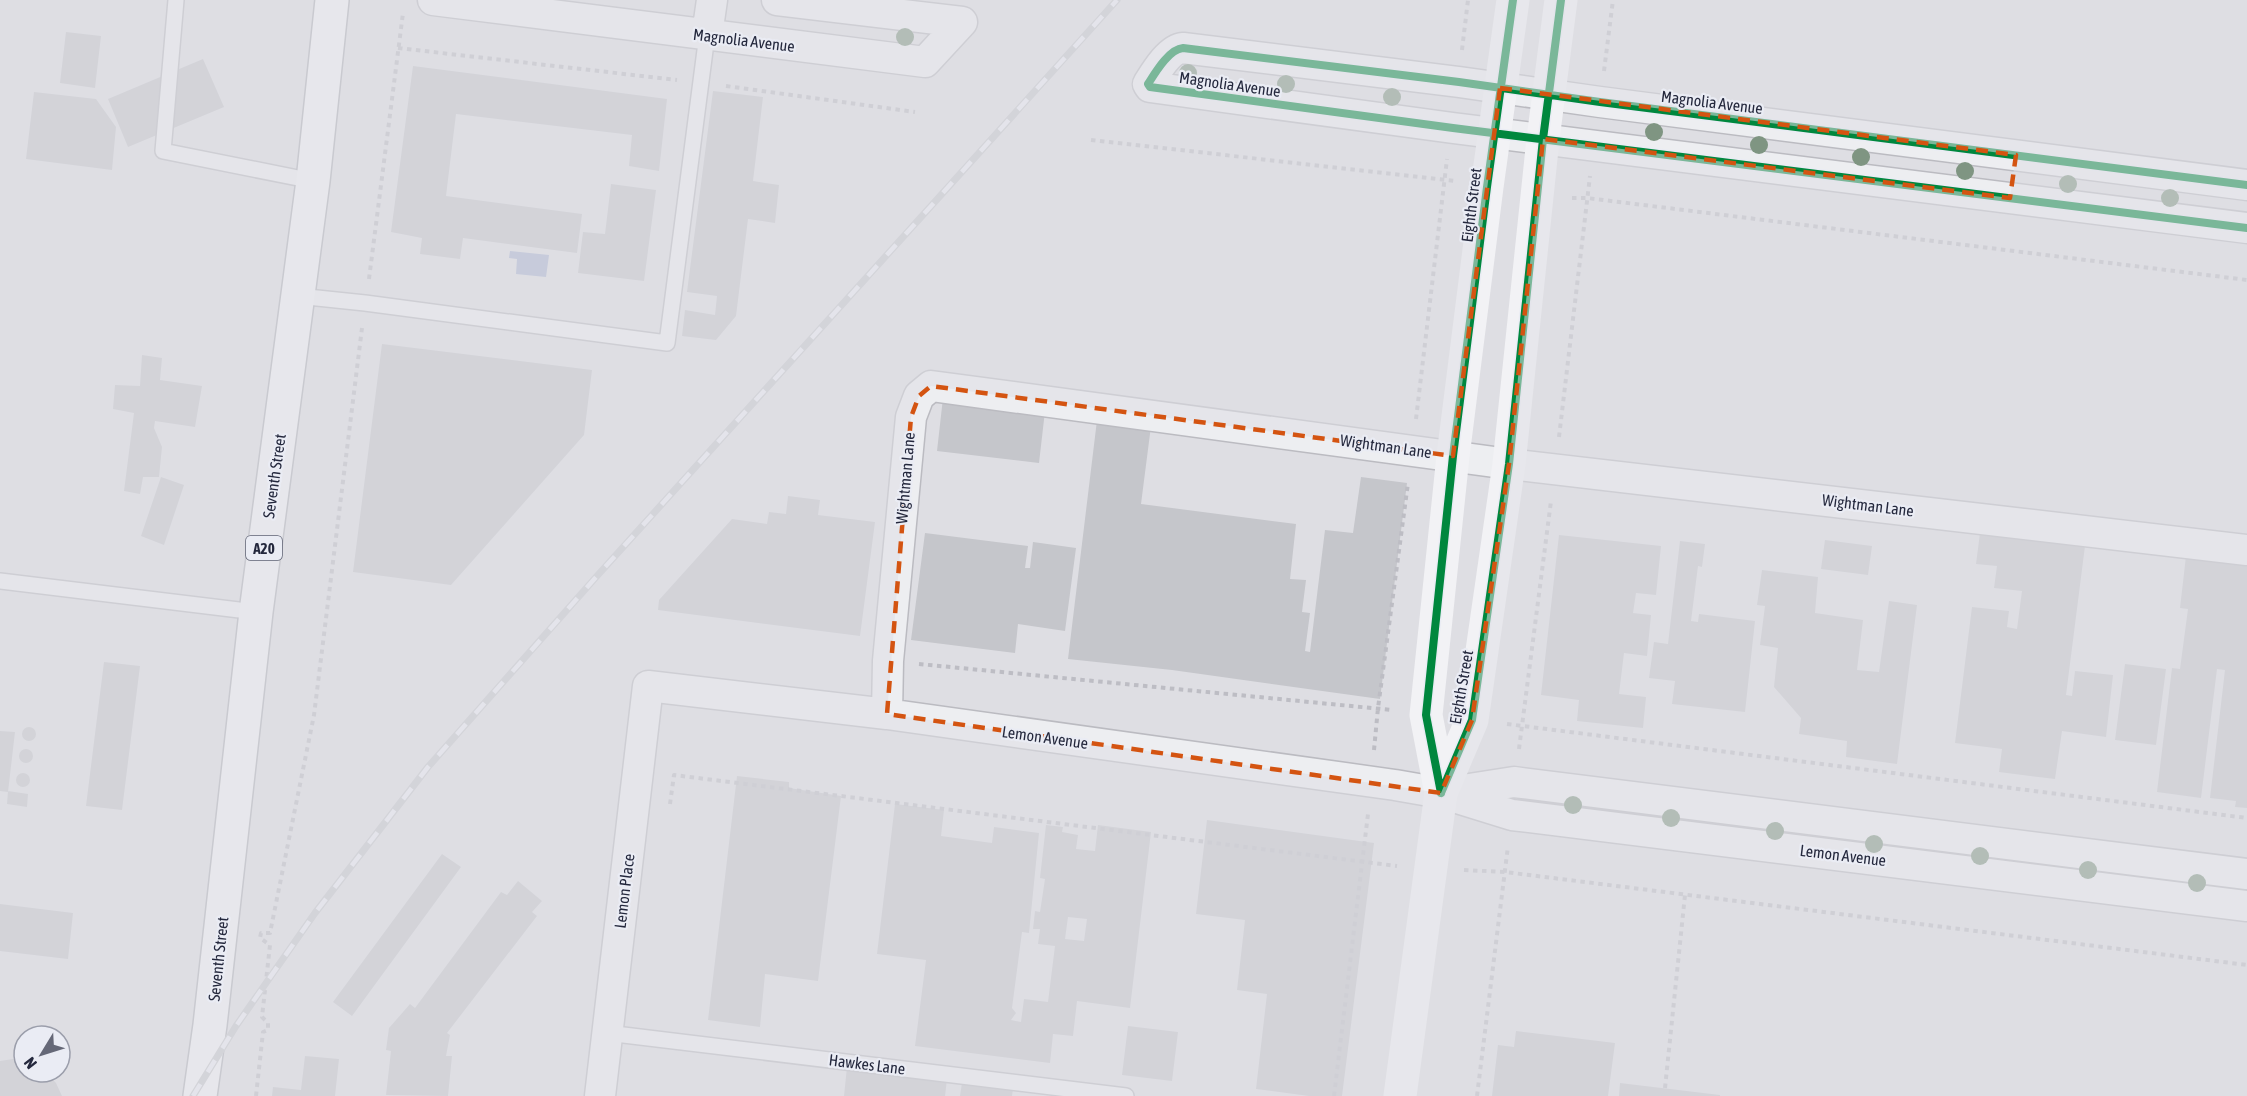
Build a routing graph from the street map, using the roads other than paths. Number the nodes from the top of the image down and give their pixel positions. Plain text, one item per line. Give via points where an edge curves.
1 (176, 0) edge
2 (332, 0) edge
3 (433, 0) edge
4 (712, 0) edge
5 (777, 0) edge
6 (1514, 0) edge
7 (1561, 0) edge
8 (707, 35) junction
9 (1239, 55) junction
10 (1347, 70) junction
11 (1500, 88) junction
12 (1548, 94) junction
13 (1235, 99) junction
14 (1342, 113) junction
15 (1708, 116) junction
16 (1809, 129) junction
17 (1494, 133) junction
18 (1543, 139) junction
19 (1915, 142) junction
20 (2016, 155) junction
21 (1702, 159) junction
22 (2122, 168) junction
23 (1804, 172) junction
24 (313, 181) junction
25 (2237, 183) edge
26 (1910, 186) junction
27 (2010, 198) junction
28 (2115, 212) junction
29 (2233, 226) edge
30 (298, 296) junction
31 (1453, 456) junction
32 (1509, 464) junction
33 (2247, 550) edge
34 (0, 581) edge
35 (256, 612) junction
36 (648, 686) joint
37 (887, 714) junction
38 (1441, 794) junction
39 (2247, 874) edge
40 (2247, 906) edge
41 (607, 1033) junction
42 (200, 1096) edge
43 (600, 1096) edge
44 (1126, 1096) edge
45 (1400, 1096) edge

1 - 24 lane via 163,151
2 - 24 main road, Seventh Street / A20
3 - 8 street, Magnolia Avenue
4 - 8 street
5 - 8 street, Magnolia Avenue via 962,22 925,62
6 - 11 main road, Eighth Street
7 - 12 main road, Eighth Street
8 - 30 lane via 667,343
9 - 10 street, Magnolia Avenue
9 - 13 street
9 - 13 street, Magnolia Avenue via 1178,48 1148,84
10 - 11 street, Magnolia Avenue
10 - 14 street
11 - 12 street, Magnolia Avenue
11 - 17 main road, Eighth Street
12 - 15 street, Magnolia Avenue
12 - 18 main road, Eighth Street
13 - 14 street, Magnolia Avenue
14 - 17 street, Magnolia Avenue
15 - 16 street, Magnolia Avenue
15 - 21 street
16 - 19 street, Magnolia Avenue
16 - 23 street
17 - 18 street, Magnolia Avenue
17 - 31 main road, Eighth Street
18 - 21 street, Magnolia Avenue
18 - 32 main road, Eighth Street
19 - 20 street, Magnolia Avenue
19 - 26 street
20 - 22 street, Magnolia Avenue
20 - 27 street
21 - 23 street, Magnolia Avenue
22 - 25 street, Magnolia Avenue
22 - 28 street
23 - 26 street, Magnolia Avenue
24 - 30 main road, Seventh Street / A20
25 - 29 street
26 - 27 street, Magnolia Avenue
27 - 28 street, Magnolia Avenue
28 - 29 street, Magnolia Avenue
30 - 35 main road, Seventh Street / A20
31 - 32 street, Wightman Lane
31 - 37 street, Wightman Lane via 932,386 919,396 911,417 888,661
31 - 38 main road, Eighth Street via 1426,715
32 - 33 street, Wightman Lane
32 - 38 main road, Eighth Street via 1472,720
34 - 35 lane
35 - 42 main road, Seventh Street / A20
36 - 37 street, Lemon Avenue
36 - 41 street, Lemon Place
37 - 38 street, Lemon Avenue
38 - 39 street, Lemon Avenue via 1514,782
38 - 40 street, Lemon Avenue via 1512,815
38 - 45 main road, Eighth Street
41 - 43 street, Lemon Place
41 - 44 lane, Hawkes Lane

